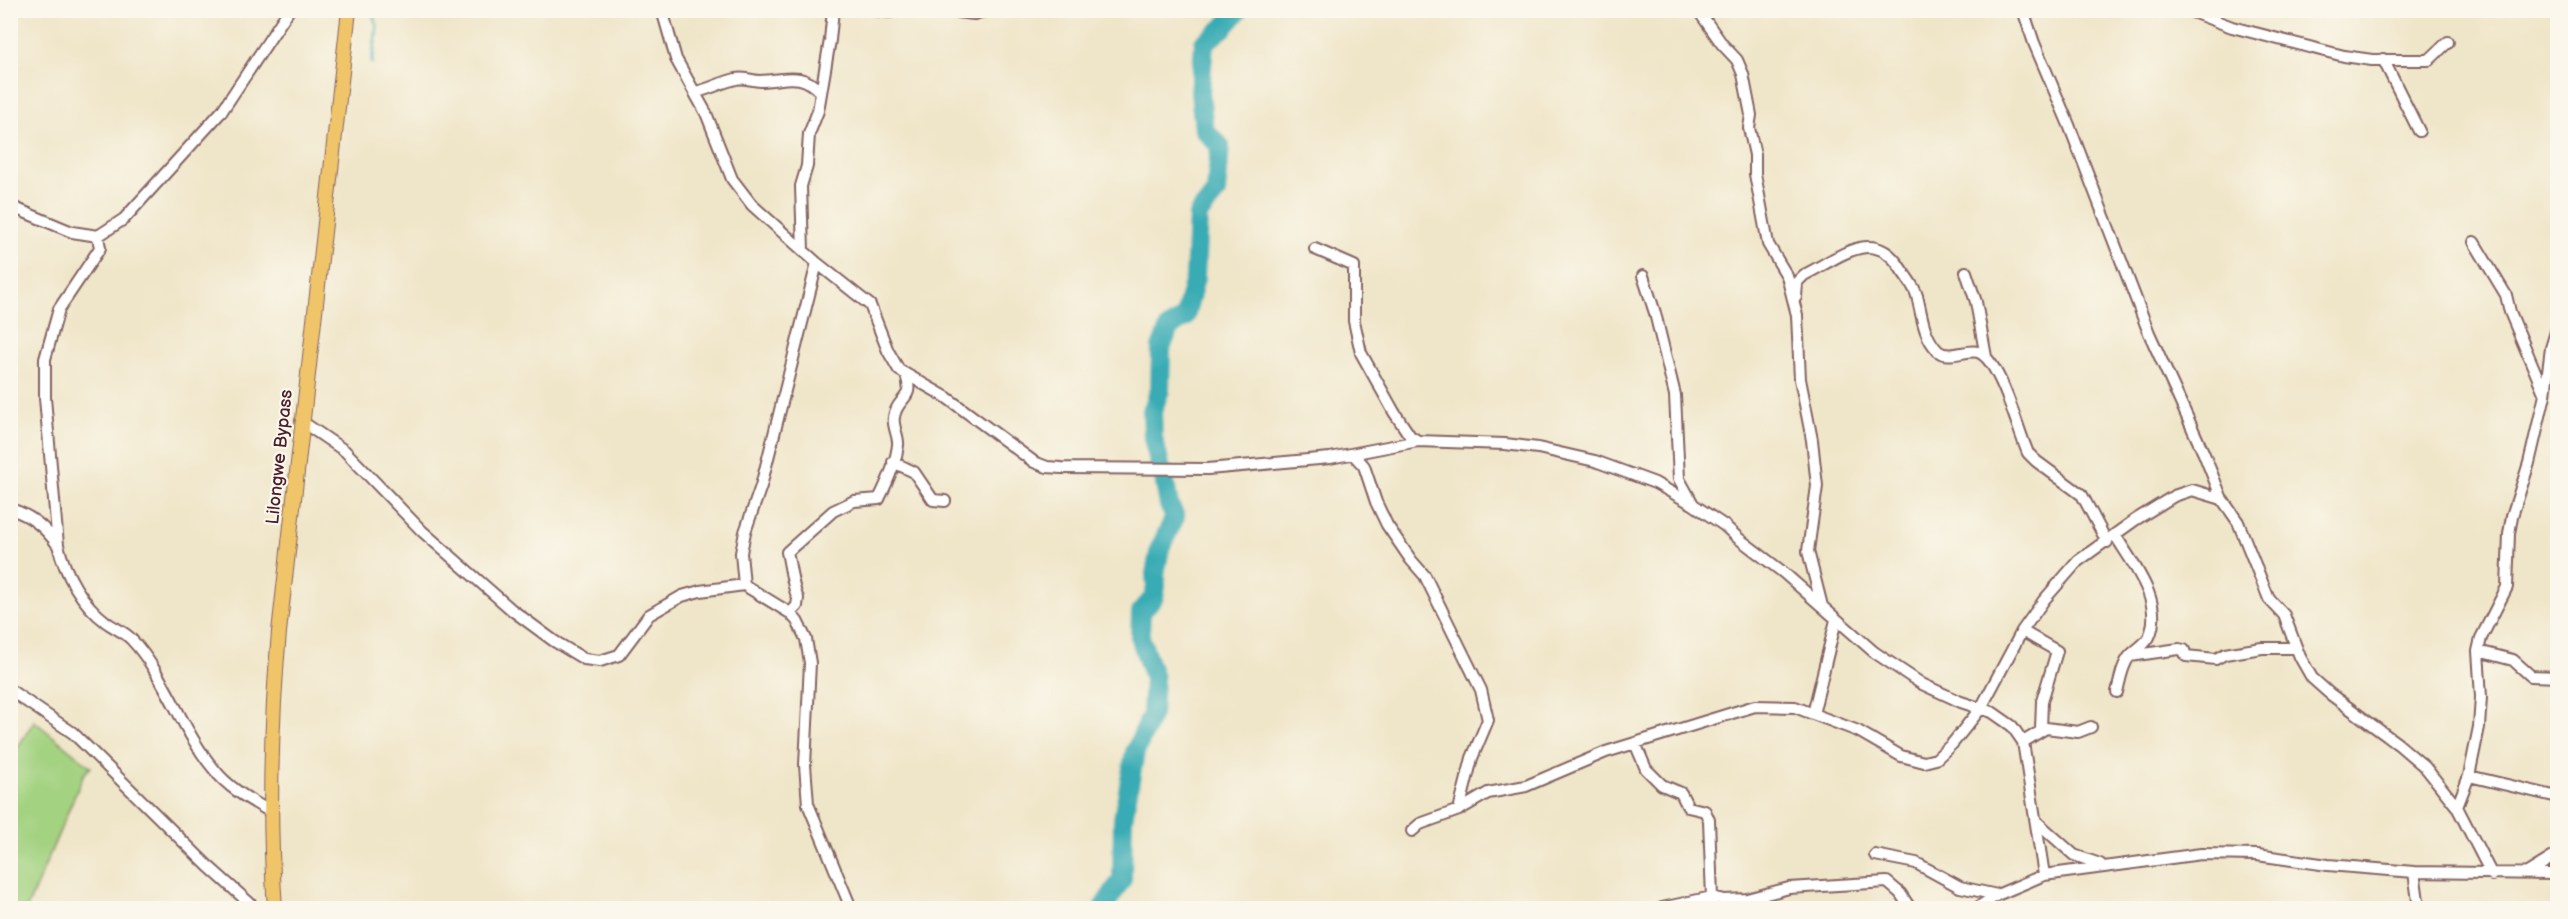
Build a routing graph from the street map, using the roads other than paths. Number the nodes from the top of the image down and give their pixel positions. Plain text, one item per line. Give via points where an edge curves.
1 (289, 10) edge
2 (349, 10) edge
3 (662, 10) edge
4 (833, 10) edge
5 (874, 10) edge
6 (900, 10) edge
7 (940, 10) edge
8 (988, 10) edge
9 (1698, 10) edge
10 (2023, 10) edge
11 (2036, 10) edge
12 (2187, 10) edge
13 (2029, 23) junction
14 (2448, 42) dead end
15 (2383, 59) junction
16 (696, 92) junction
17 (821, 92) junction
18 (2419, 131) dead end
19 (10, 206) edge
20 (98, 236) junction
21 (2474, 242) dead end
22 (1315, 249) dead end
23 (803, 251) junction
24 (817, 263) junction
25 (1966, 272) dead end
26 (1642, 276) dead end
27 (1797, 315) junction
28 (2558, 325) edge
29 (1986, 357) junction
30 (906, 375) junction
31 (2545, 395) junction
32 (301, 421) junction
33 (1418, 441) junction
34 (1353, 454) junction
35 (893, 462) junction
36 (2222, 499) junction
37 (945, 501) dead end
38 (1694, 505) junction
39 (10, 510) edge
40 (2111, 538) junction
41 (58, 545) junction
42 (744, 585) junction
43 (1822, 608) junction
44 (789, 613) junction
45 (1836, 620) junction
46 (2022, 631) junction
47 (2296, 648) junction
48 (2478, 651) junction
49 (2130, 656) junction
50 (2558, 677) edge
51 (10, 690) edge
52 (2117, 692) dead end
53 (1981, 708) junction
54 (1813, 714) junction
55 (2091, 727) dead end
56 (2041, 729) junction
57 (2023, 742) junction
58 (1635, 743) junction
59 (2469, 776) junction
60 (2558, 797) edge
61 (2457, 807) junction
62 (1459, 810) junction
63 (271, 812) junction
64 (2037, 822) junction
65 (1412, 831) dead end
66 (2558, 854) edge
67 (1875, 855) dead end
68 (2112, 867) junction
69 (2414, 872) junction
70 (2528, 872) junction
71 (2558, 874) edge
72 (2044, 875) junction
73 (2492, 875) junction
74 (1997, 895) junction
75 (1712, 903) edge
76 (255, 909) edge
77 (275, 909) edge
78 (851, 909) edge
79 (1662, 909) edge
80 (1911, 909) edge
81 (1977, 909) edge
82 (2420, 909) edge

1 - 20 street via 222,111 124,219
2 - 32 main road, Lilongwe Bypass
3 - 16 street via 676,59
4 - 17 street
5 - 6 street
7 - 8 street via 974,14
9 - 27 street via 1737,60 1743,74 1768,244 1787,276
10 - 13 street
11 - 13 street
12 - 15 street via 2283,41 2361,59
13 - 36 street via 2149,333
14 - 15 street via 2429,60
15 - 18 street
16 - 17 street via 738,78 792,78 809,80
16 - 23 street via 732,179 752,206
17 - 23 street via 801,186
19 - 20 street via 72,232
20 - 41 street via 100,248 63,300 55,318 45,359
21 - 31 street via 2506,295
22 - 33 street via 1354,266 1354,321 1360,353 1410,436
23 - 24 street
24 - 30 street via 870,305 888,351
24 - 42 street via 741,553
25 - 29 street
26 - 38 street via 1675,395 1678,479
27 - 29 street via 1796,286 1803,274 1862,246 1881,248 1893,255 1916,293 1923,327 1939,352 1977,352
27 - 43 street via 1800,380 1817,486 1808,551
28 - 31 street
29 - 40 street via 2000,378 2028,453 2082,495
30 - 34 street via 946,397 1034,462 1047,467 1208,469
30 - 35 street via 910,387 893,418 899,443
31 - 48 street via 2511,516 2507,587
32 - 42 street via 345,451 422,531 512,610 584,659 600,661 619,655 649,615 682,596
32 - 63 main road, Lilongwe Bypass via 272,711
33 - 34 street
33 - 38 street via 1505,444 1569,454 1627,471
34 - 62 street via 1364,466 1387,525 1425,576 1480,690 1488,720 1472,758
35 - 37 street via 914,472 933,500
35 - 44 street via 879,499 854,501 833,511 787,552 798,598 797,606
36 - 40 street via 2192,490 2184,492
36 - 47 street via 2238,522
38 - 43 street via 1784,573
39 - 41 street via 36,520
40 - 46 street via 2065,574
40 - 49 street via 2146,587 2154,618 2149,638
41 - 63 street via 74,584 106,622 132,639 211,767 235,789
42 - 44 street
43 - 45 street
44 - 78 street via 806,639 810,663 805,765 808,804
45 - 53 street via 1922,684
45 - 54 street
46 - 53 street
46 - 56 street via 2057,651 2042,701
47 - 49 street via 2262,648 2216,659 2186,656 2179,649
47 - 61 street via 2312,678 2425,767
48 - 50 street via 2513,660 2531,676
48 - 59 street via 2479,727
49 - 52 street
51 - 76 street via 73,733
53 - 54 street via 1952,744 1936,759 1924,762 1901,756 1858,731
53 - 57 street via 2012,726
54 - 58 street via 1795,707 1755,706
55 - 56 street via 2078,732
56 - 57 street
57 - 64 street
58 - 62 street via 1526,786 1488,793
58 - 75 street via 1646,770 1662,785 1681,793 1688,807 1705,811 1709,820
59 - 60 street
59 - 61 street
61 - 73 street
62 - 65 street via 1420,824
63 - 77 main road, Lilongwe Bypass
64 - 68 street via 2074,855
64 - 72 street
66 - 70 street
67 - 74 street via 1916,863 1960,887
68 - 69 street via 2221,854
68 - 72 street
69 - 73 street
69 - 82 street
70 - 71 street
70 - 73 street
72 - 74 street
74 - 81 street
75 - 79 street
75 - 80 street via 1789,888 1887,882

